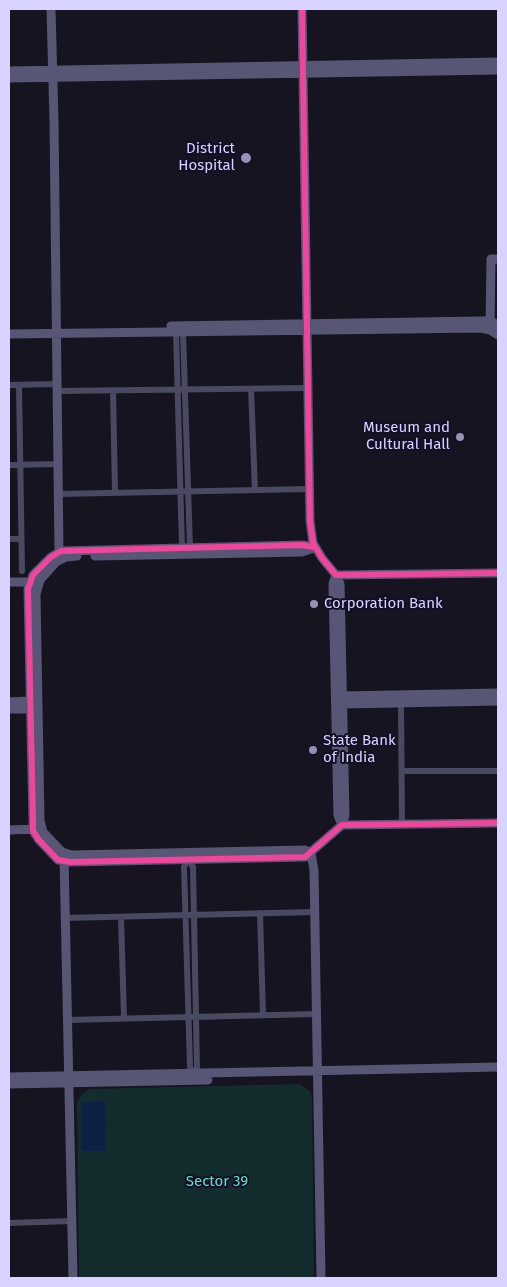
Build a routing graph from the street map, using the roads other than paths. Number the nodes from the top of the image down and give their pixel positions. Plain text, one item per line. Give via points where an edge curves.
1 (51, 9) edge
2 (302, 9) edge
3 (498, 62) edge
4 (302, 69) junction
5 (498, 70) edge
6 (9, 71) edge
7 (53, 74) junction
8 (9, 78) edge
9 (498, 259) edge
10 (493, 326) edge
11 (306, 327) junction
12 (9, 329) edge
13 (180, 330) junction
14 (56, 331) junction
15 (9, 334) edge
16 (498, 335) edge
17 (9, 385) edge
18 (19, 385) junction
19 (57, 388) junction
20 (307, 388) junction
21 (251, 389) junction
22 (181, 390) junction
23 (113, 391) junction
24 (58, 464) junction
25 (9, 465) edge
26 (20, 465) junction
27 (309, 489) junction
28 (255, 490) junction
29 (180, 492) junction
30 (188, 492) junction
31 (115, 493) junction
32 (58, 494) junction
33 (9, 539) edge
34 (21, 539) junction
35 (186, 548) junction
36 (315, 548) junction
37 (60, 556) junction
38 (22, 571) dead end
39 (498, 573) edge
40 (336, 575) junction
41 (9, 582) edge
42 (35, 582) junction
43 (498, 693) edge
44 (340, 701) junction
45 (498, 701) edge
46 (9, 702) edge
47 (401, 703) junction
48 (33, 705) junction
49 (9, 709) edge
50 (402, 771) junction
51 (498, 771) edge
52 (498, 823) edge
53 (402, 824) junction
54 (342, 825) junction
55 (38, 829) junction
56 (9, 830) edge
57 (311, 853) junction
58 (63, 856) junction
59 (188, 859) junction
60 (315, 912) junction
61 (260, 914) junction
62 (186, 915) junction
63 (194, 915) junction
64 (121, 917) junction
65 (64, 918) junction
66 (316, 1014) junction
67 (263, 1015) junction
68 (192, 1017) junction
69 (124, 1018) junction
70 (67, 1020) junction
71 (498, 1068) edge
72 (498, 1073) edge
73 (194, 1074) junction
74 (317, 1075) junction
75 (9, 1077) edge
76 (68, 1080) junction
77 (9, 1084) edge
78 (72, 1221) junction
79 (9, 1223) edge
80 (73, 1278) edge
81 (321, 1278) edge

1 - 7 street
2 - 4 street
3 - 4 street
4 - 5 street
4 - 7 street
4 - 11 street
6 - 7 street
7 - 8 street
7 - 14 street
9 - 10 street via 491,259
10 - 11 street
10 - 16 street
11 - 13 street
11 - 20 street
12 - 14 street
13 - 14 street
13 - 22 street
14 - 15 street
14 - 19 street
17 - 18 street
18 - 19 street
18 - 26 street
19 - 23 street
19 - 24 street
20 - 21 street
20 - 27 street
21 - 22 street
21 - 28 street
22 - 23 street
22 - 29 street
22 - 30 street
23 - 31 street
24 - 26 street
24 - 32 street
25 - 26 street
26 - 34 street
27 - 28 street
27 - 36 street
28 - 30 street
29 - 30 street
29 - 31 street
29 - 35 street
30 - 35 street
31 - 32 street
32 - 37 street
33 - 34 street
34 - 38 street
35 - 36 street via 302,545
35 - 37 street via 80,550
36 - 37 street via 302,552
36 - 40 street
37 - 42 street
39 - 40 street
40 - 44 street via 333,584
41 - 42 street
42 - 48 street via 28,589
43 - 44 street
44 - 47 street
44 - 54 street via 345,815
45 - 47 street
46 - 48 street
47 - 50 street
48 - 49 street
48 - 55 street
50 - 51 street
50 - 53 street
52 - 53 street
53 - 54 street
54 - 57 street
55 - 56 street
55 - 58 street via 39,840 58,860
57 - 58 street via 305,850
57 - 59 street via 305,857
57 - 60 street
58 - 59 street via 70,862
58 - 65 street
59 - 62 street via 184,867
59 - 63 street via 192,867
60 - 61 street
60 - 66 street
61 - 63 street
61 - 67 street
62 - 63 street
62 - 64 street
62 - 68 street
63 - 68 street
64 - 65 street
64 - 69 street
65 - 70 street
66 - 67 street
66 - 74 street
67 - 68 street
68 - 69 street
68 - 73 street via 197,1068
69 - 70 street
70 - 76 street
71 - 74 street
72 - 74 street
73 - 74 street
73 - 76 street
74 - 76 street
74 - 81 street
75 - 76 street
76 - 77 street
76 - 78 street
78 - 79 street
78 - 80 street

